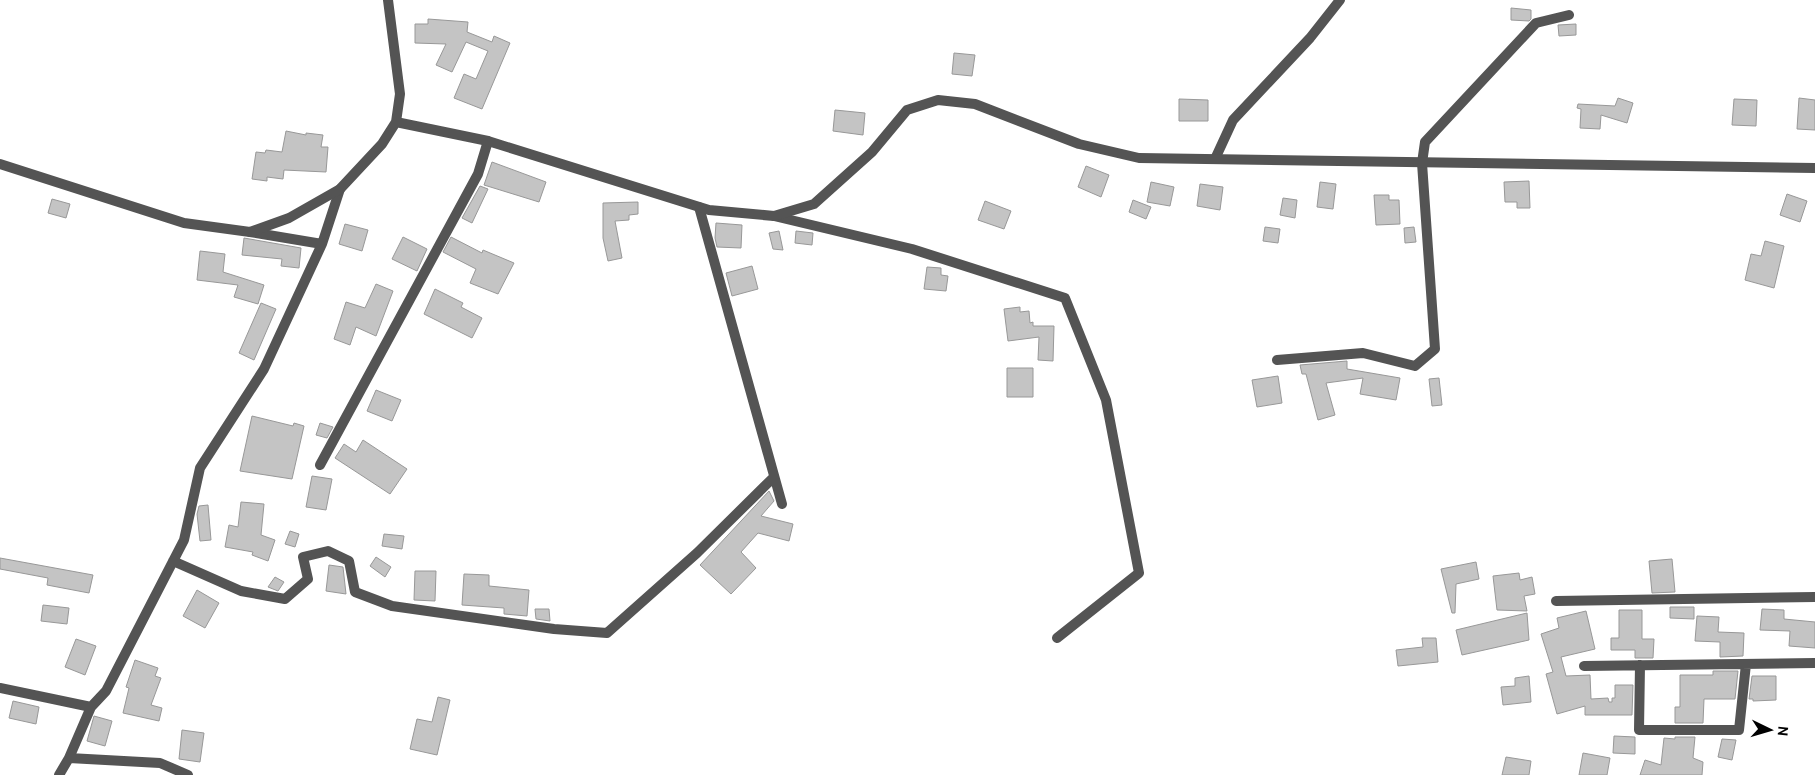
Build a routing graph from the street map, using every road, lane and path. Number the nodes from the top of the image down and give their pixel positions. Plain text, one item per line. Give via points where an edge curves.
1 (388, 0) edge
2 (1340, 0) edge
3 (1569, 15) dead end
4 (396, 122) junction
5 (488, 141) junction
6 (1215, 159) junction
7 (1422, 163) junction
8 (0, 164) edge
9 (1815, 168) edge
10 (340, 188) junction
11 (698, 207) junction
12 (774, 216) junction
13 (250, 232) junction
14 (322, 244) junction
15 (1278, 360) dead end
16 (320, 465) dead end
17 (774, 477) junction
18 (782, 504) dead end
19 (173, 561) junction
20 (1815, 597) edge
21 (1556, 601) dead end
22 (1057, 638) dead end
23 (1815, 663) edge
24 (1640, 664) junction
25 (1746, 664) junction
26 (1584, 666) dead end
27 (0, 688) edge
28 (90, 707) junction
29 (69, 758) junction
30 (59, 775) edge
31 (188, 775) edge

1 - 4 street via 400,94
2 - 6 street via 1310,38 1232,120
3 - 7 street via 1536,23 1425,142
4 - 5 street
4 - 10 street via 382,144
5 - 11 street
5 - 16 street via 478,174
6 - 7 street
6 - 12 street via 1139,158 1079,144 975,104 938,100 907,110 872,152 814,204
7 - 9 street
7 - 15 street via 1435,349 1415,366 1363,354
8 - 13 street via 184,223
10 - 13 street via 289,218
10 - 14 street
11 - 12 street
11 - 17 street
12 - 22 street via 912,249 1065,298 1106,400 1139,573
13 - 14 street
14 - 19 street via 264,369 200,468 184,540
17 - 18 street
17 - 19 street via 697,553 608,633 554,629 392,606 355,592 348,561 328,551 303,557 308,580 285,598 241,590
19 - 28 street via 106,690
20 - 21 street
23 - 25 street
24 - 25 street
24 - 25 street via 1639,730 1739,730
24 - 26 street
27 - 28 street
28 - 29 street
29 - 30 street
29 - 31 street via 160,763

